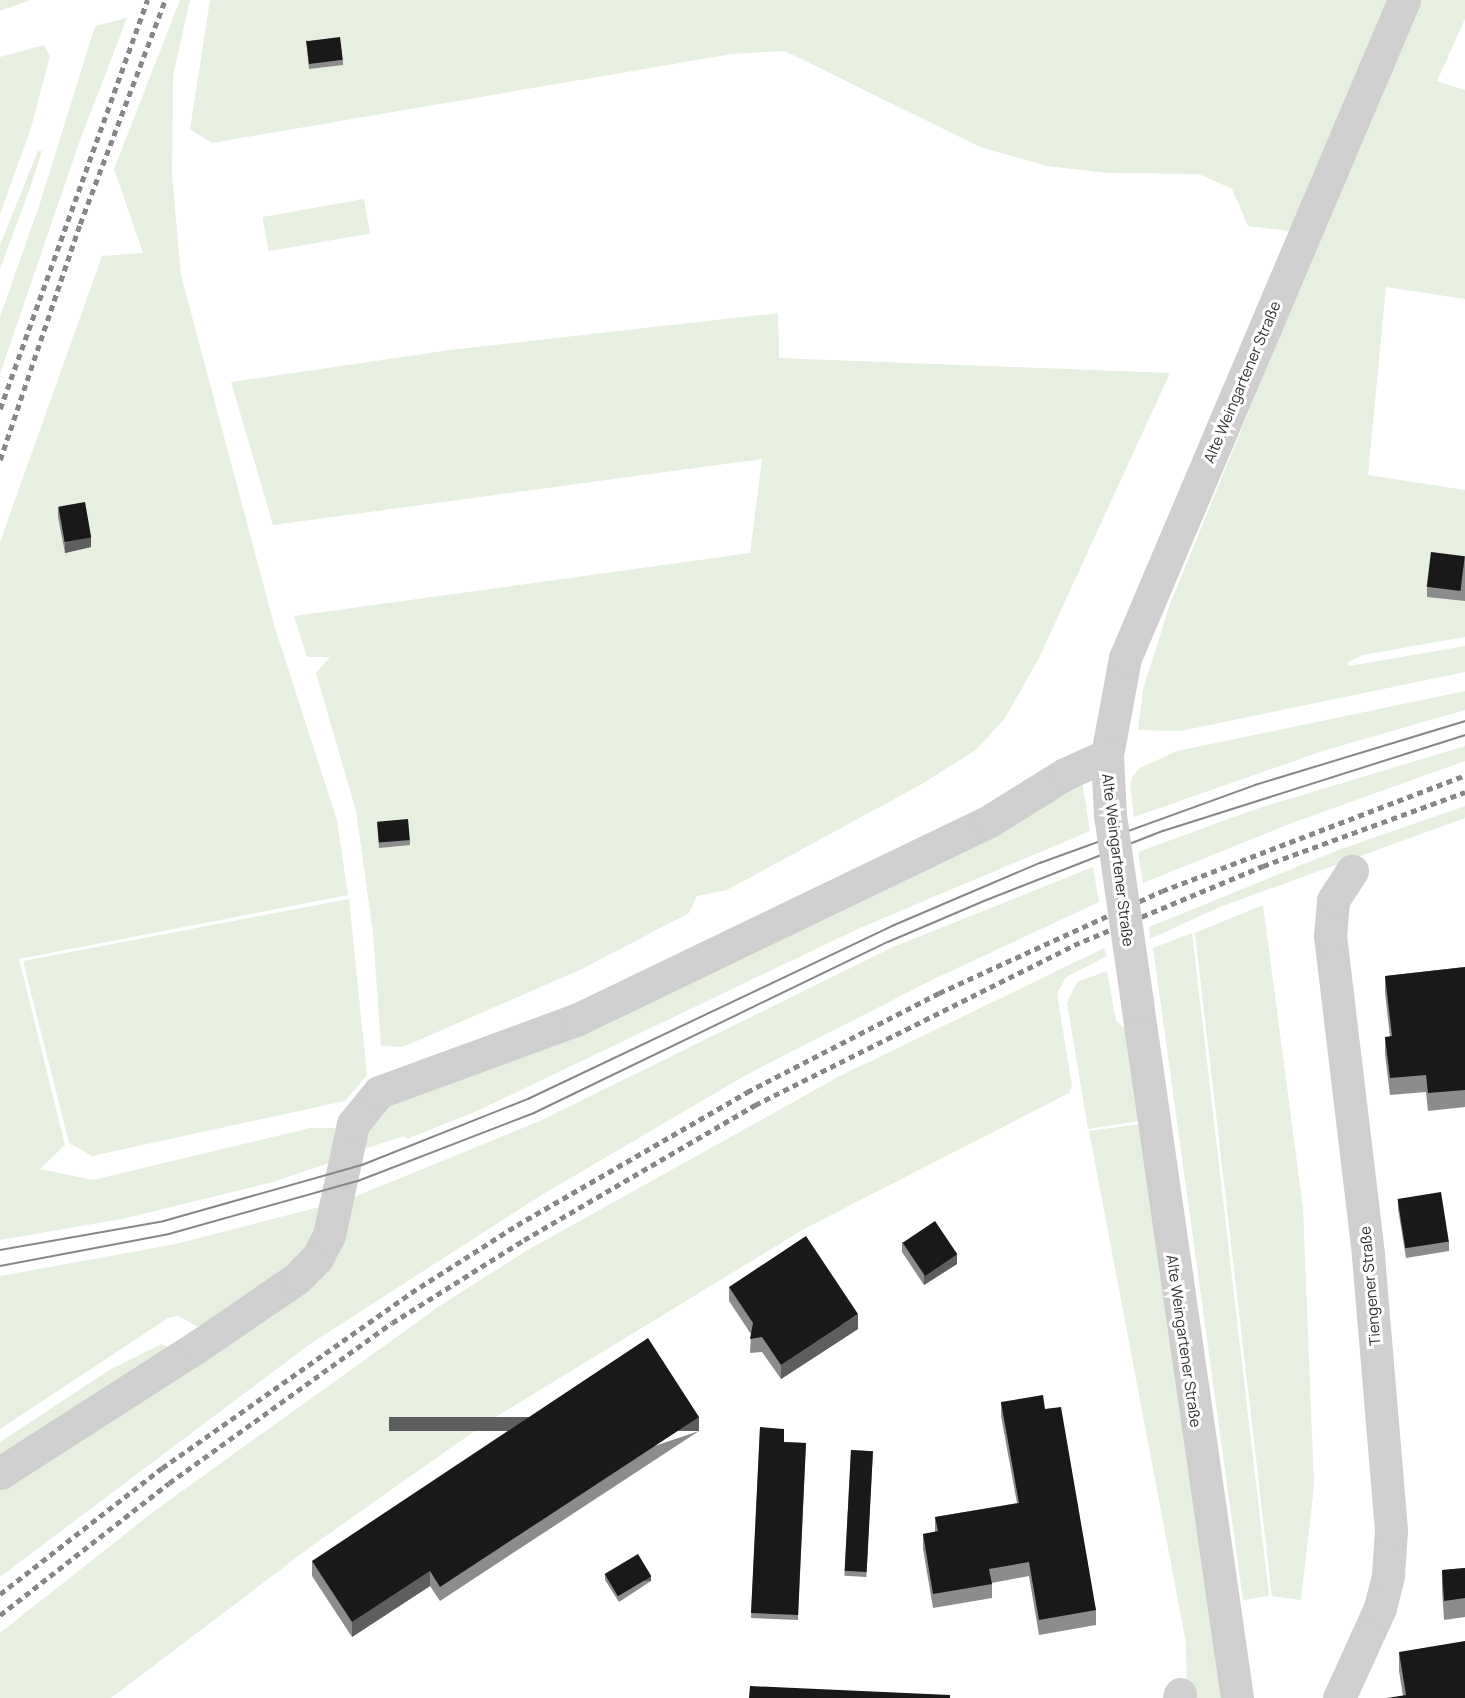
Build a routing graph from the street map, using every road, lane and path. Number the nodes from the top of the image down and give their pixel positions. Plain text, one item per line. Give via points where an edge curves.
1 (1404, 0) edge
2 (1107, 755) junction
3 (1352, 870) dead end
4 (0, 1473) edge
5 (1237, 1698) edge
6 (1339, 1698) edge

1 - 2 street, Alte Weingartener Straße via 1125,658
2 - 4 street via 1065,774 991,820 576,1020 380,1092 353,1124 329,1235 317,1258 296,1279 217,1333
2 - 5 street, Alte Weingartener Straße, bridge via 1110,815
3 - 6 street, Tiengener Straße via 1333,900 1329,936 1368,1254 1391,1530 1388,1575 1380,1608

